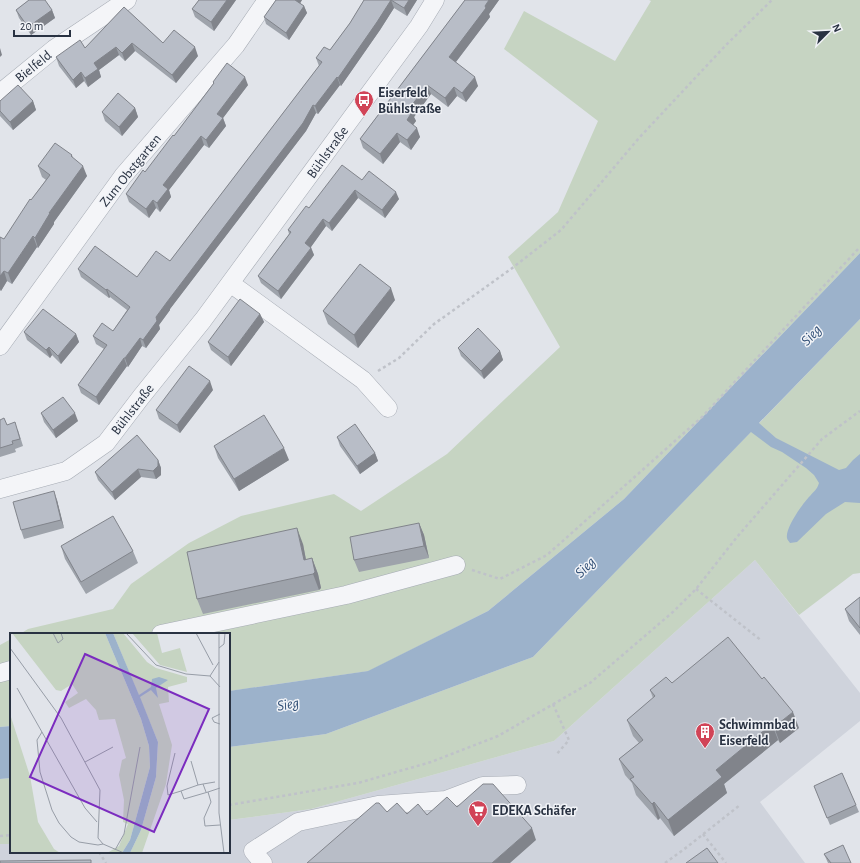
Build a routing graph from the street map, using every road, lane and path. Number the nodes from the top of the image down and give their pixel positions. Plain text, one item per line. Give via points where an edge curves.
1 (127, 0) edge
2 (267, 0) edge
3 (435, 0) edge
4 (772, 0) edge
5 (0, 93) edge
6 (860, 247) edge
7 (230, 283) junction
8 (0, 346) edge
9 (363, 380) junction
10 (388, 408) dead end
11 (860, 411) edge
12 (0, 489) edge
13 (456, 565) joint
14 (696, 589) junction
15 (166, 633) edge
16 (762, 641) dead end
17 (10, 670) edge
18 (0, 673) edge
19 (553, 704) junction
20 (556, 755) dead end
21 (517, 785) dead end
22 (230, 805) edge
23 (740, 805) dead end
24 (703, 834) junction
25 (10, 835) edge
26 (0, 836) edge
27 (100, 853) edge
28 (106, 863) edge
29 (263, 863) edge
30 (665, 863) edge
31 (726, 863) edge

1 - 5 street, Bielfeld via 54,49
2 - 8 street, Zum Obstgarten via 236,45 123,176
3 - 7 street, Bühlstraße via 419,26
4 - 9 path via 638,138 562,230 434,324 399,358
6 - 13 path via 703,416 547,555 500,579
7 - 9 street
7 - 12 street, Bühlstraße via 106,444 66,471
9 - 10 street
11 - 14 path via 822,439 737,537
13 - 15 street via 346,595
14 - 16 path
14 - 19 path via 590,683
17 - 18 street
19 - 20 path via 569,740
19 - 22 path via 498,736 431,762 358,783
21 - 29 street via 483,786 446,800 378,805 298,822 253,851
23 - 24 path
24 - 30 path
24 - 31 path
25 - 26 path
27 - 28 path

